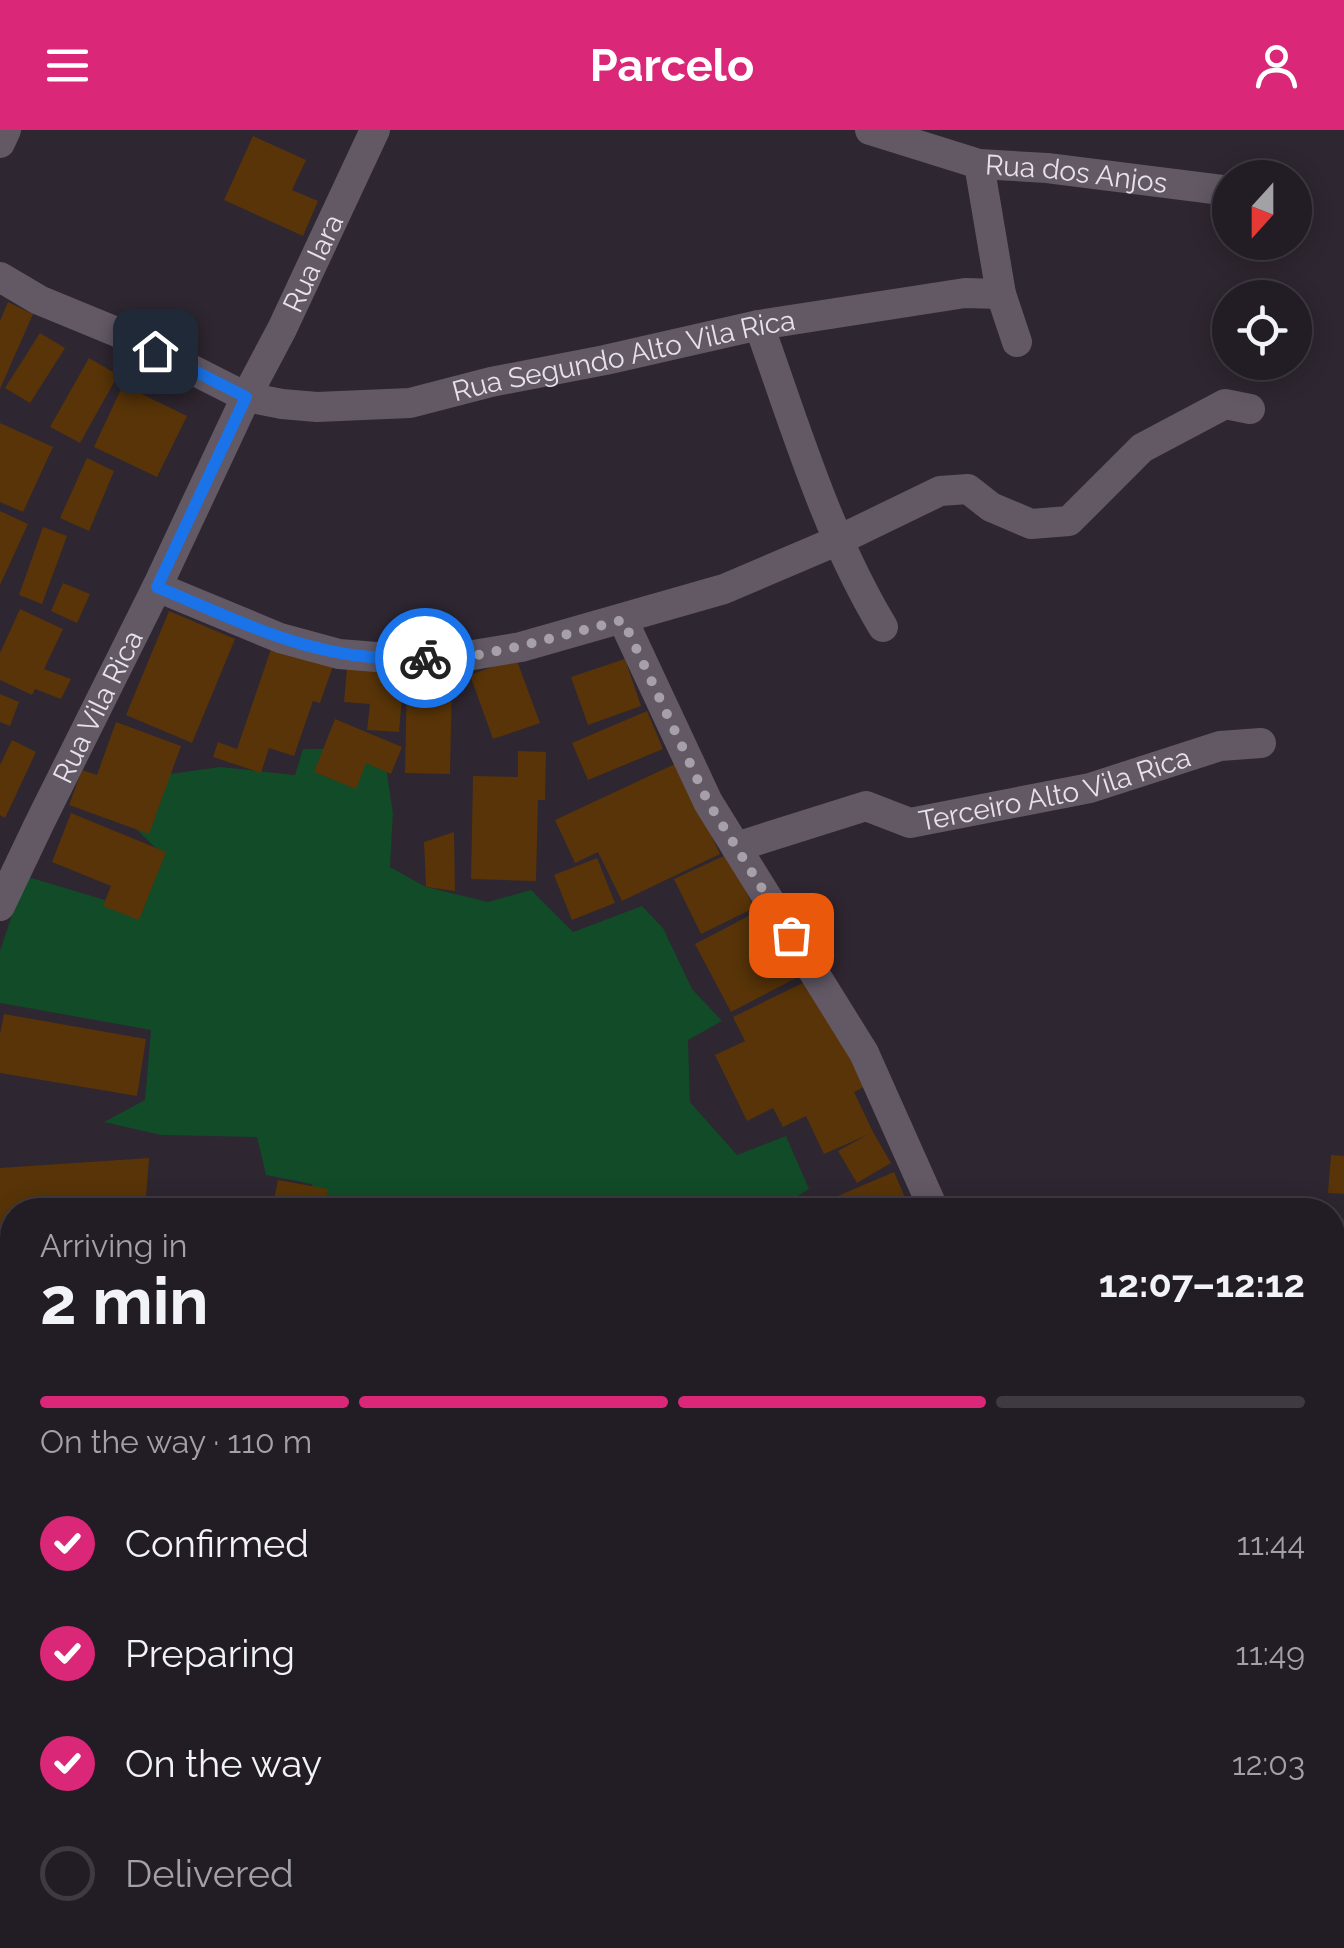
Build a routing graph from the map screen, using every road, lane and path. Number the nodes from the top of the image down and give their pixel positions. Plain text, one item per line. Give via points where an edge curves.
1 (6, 130) edge
2 (375, 130) edge
3 (870, 130) edge
4 (0, 143) edge
5 (979, 164) junction
6 (1212, 189) edge
7 (0, 277) edge
8 (1000, 294) junction
9 (759, 324) junction
10 (1018, 342) dead end
11 (246, 397) junction
12 (1250, 408) dead end
13 (839, 540) junction
14 (157, 587) junction
15 (623, 620) junction
16 (883, 626) dead end
17 (1261, 743) dead end
18 (736, 847) junction
19 (0, 906) edge
20 (929, 1198) edge

1 - 4 street
2 - 11 street, Rua Iara
3 - 5 street, Rua dos Anjos
5 - 6 street, Rua dos Anjos
5 - 8 street
7 - 11 street, Rua Segundo Alto Vila Rica
8 - 9 street, Rua Segundo Alto Vila Rica via 964,292
8 - 10 street
9 - 11 street, Rua Segundo Alto Vila Rica via 410,403 316,407
9 - 13 street
11 - 14 street, Rua Vila Rica
12 - 13 street via 1225,404 1142,448 1069,522 1031,524 968,490 940,491
13 - 15 street via 724,590
13 - 16 street
14 - 15 street via 280,638 339,654 401,660 473,656
14 - 19 street, Rua Vila Rica
15 - 18 street via 708,802
17 - 18 street, Terceiro Alto Vila Rica via 1220,746 1090,788 910,823 866,806
18 - 20 street via 864,1054

